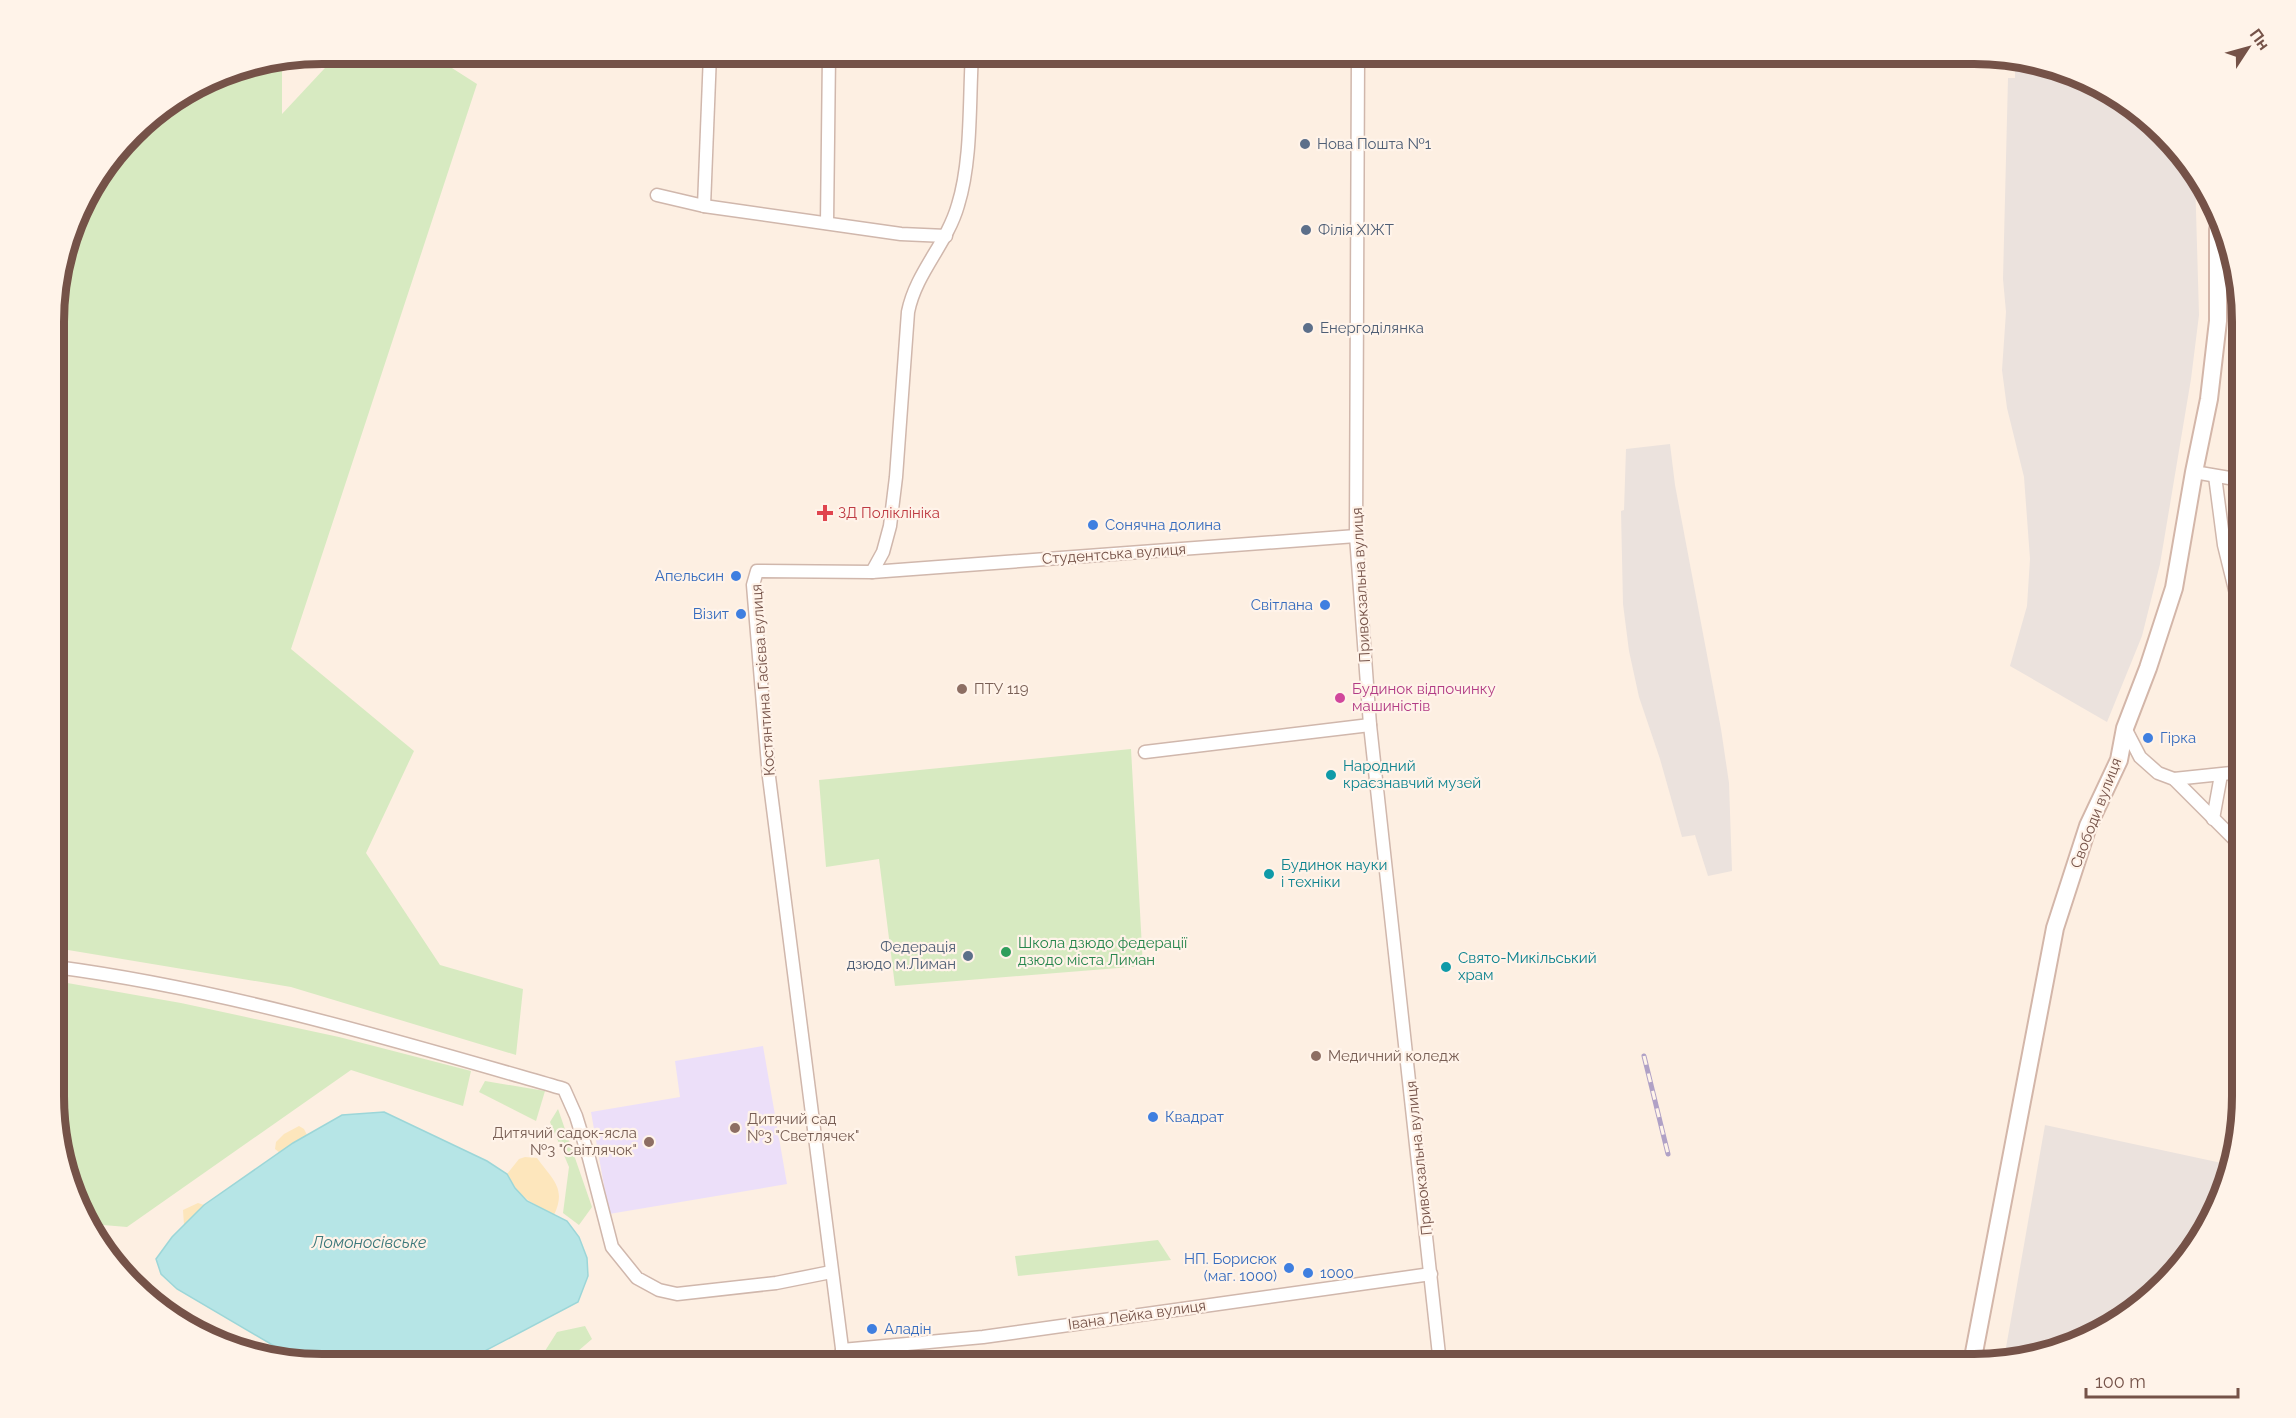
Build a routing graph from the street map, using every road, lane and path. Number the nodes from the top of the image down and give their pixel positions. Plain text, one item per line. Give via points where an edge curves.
1 (710, 64) edge
2 (830, 64) edge
3 (971, 64) edge
4 (1358, 64) edge
5 (657, 195) dead end
6 (704, 206) junction
7 (827, 223) junction
8 (945, 236) junction
9 (2222, 252) edge
10 (2194, 472) junction
11 (2215, 476) junction
12 (2232, 479) edge
13 (1356, 536) junction
14 (872, 572) junction
15 (2232, 577) edge
16 (1370, 725) junction
17 (2125, 728) junction
18 (1145, 752) dead end
19 (2232, 773) edge
20 (2221, 775) junction
21 (2174, 778) junction
22 (2213, 819) junction
23 (2232, 837) edge
24 (64, 968) edge
25 (831, 1272) junction
26 (1431, 1274) junction
27 (842, 1350) junction
28 (843, 1354) edge
29 (1439, 1354) edge
30 (1974, 1354) edge

1 - 6 street
2 - 7 street
3 - 8 street via 965,178
4 - 13 street, Привокзальна вулиця
5 - 6 street
6 - 7 street
7 - 8 street
8 - 14 street via 912,293 890,526 884,552
9 - 10 main road, Свободи вулиця via 2209,399
10 - 11 street
10 - 17 main road, Свободи вулиця via 2174,588
11 - 12 street
11 - 15 street
13 - 14 street, Студентська вулиця
13 - 16 street, Привокзальна вулиця
14 - 25 street, Костянтина Гасієва вулиця via 757,571 753,585 769,777
16 - 18 street
16 - 26 street, Привокзальна вулиця
17 - 21 street via 2140,757 2158,773
17 - 30 main road, Свободи вулиця via 2119,760 2088,825 2055,928
19 - 20 street
20 - 21 street
20 - 22 street
21 - 22 street
22 - 23 street
24 - 25 street via 216,994 564,1089 586,1148 612,1247 637,1278 659,1290 677,1294 776,1283
25 - 27 street, Костянтина Гасієва вулиця
26 - 27 street, Івана Лейка вулиця via 983,1337
26 - 29 street, Привокзальна вулиця
27 - 28 street, Костянтина Гасієва вулиця

